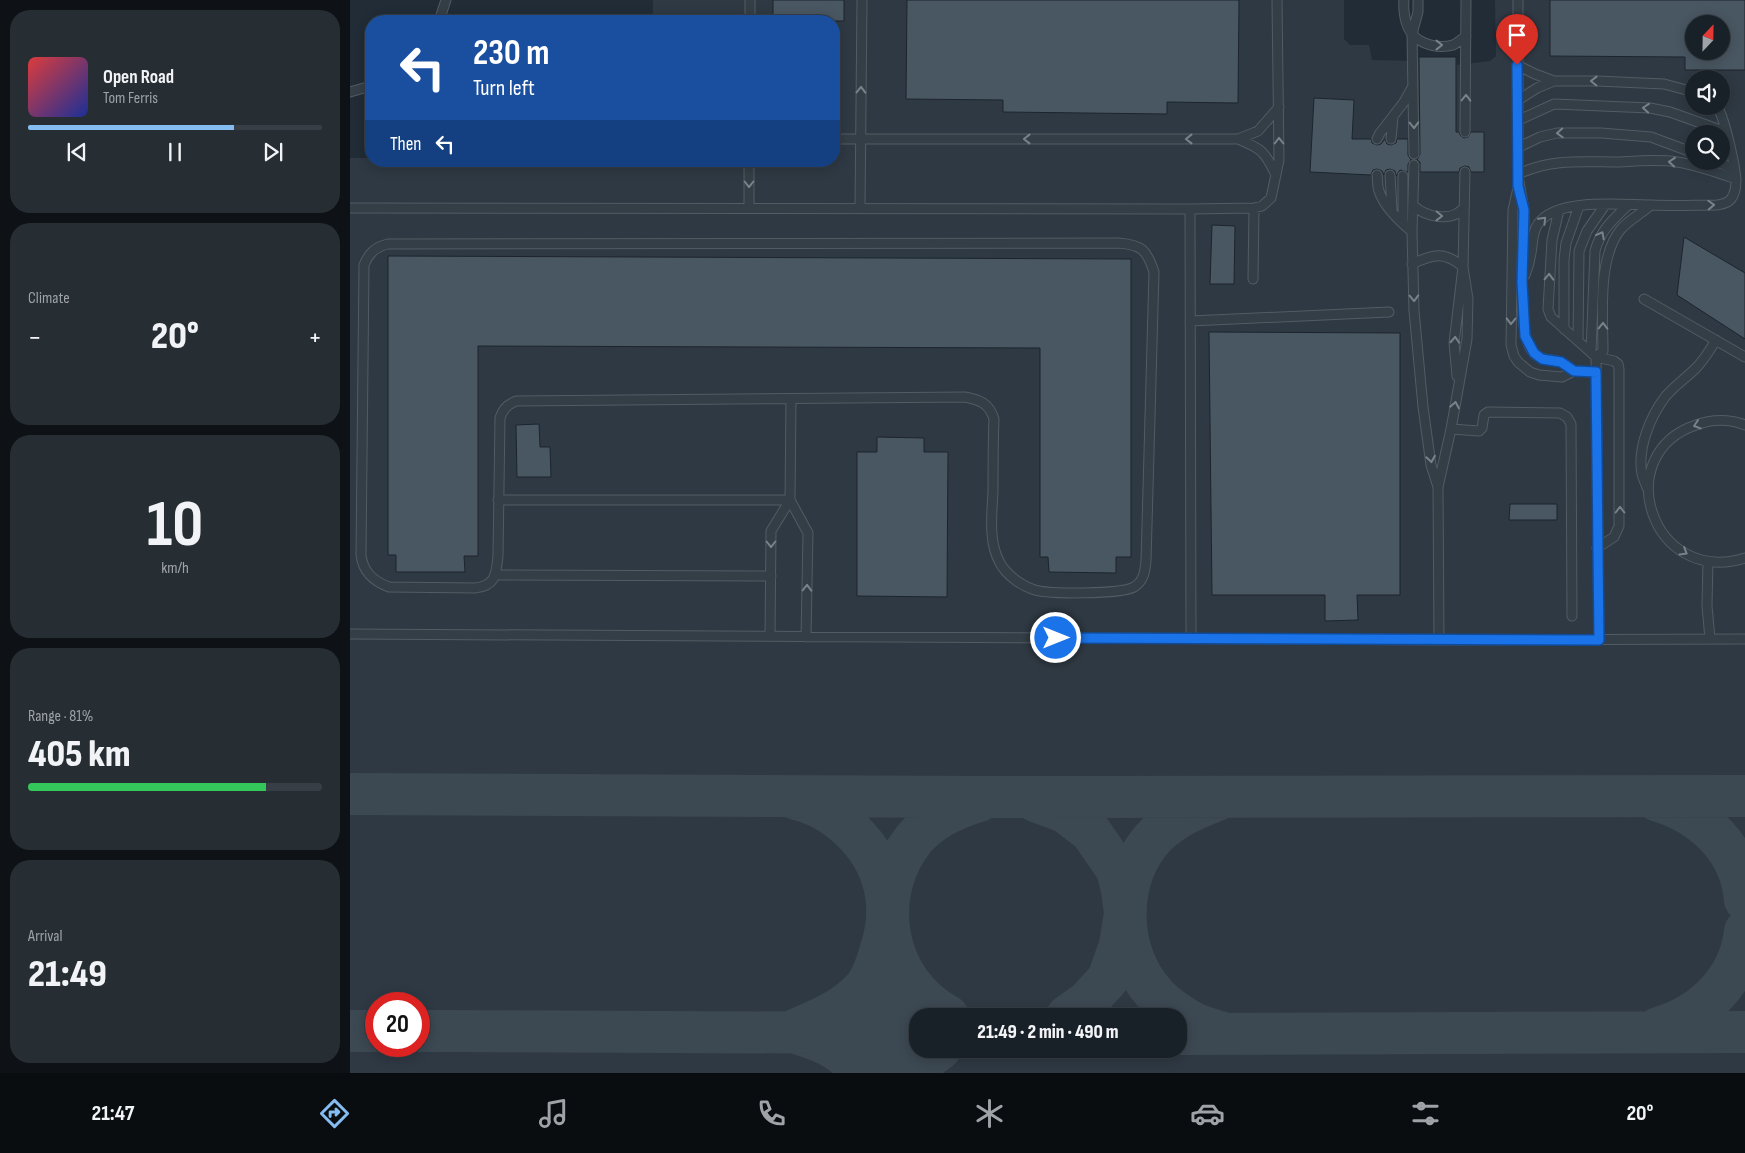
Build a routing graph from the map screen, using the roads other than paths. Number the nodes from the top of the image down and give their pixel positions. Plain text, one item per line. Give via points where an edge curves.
1 (446, 0) edge
2 (750, 0) edge
3 (862, 0) edge
4 (1277, 0) edge
5 (1404, 0) edge
6 (1418, 0) edge
7 (1466, 0) edge
8 (1518, 0) edge
9 (441, 15) edge
10 (750, 15) edge
11 (1412, 34) junction
12 (1466, 36) junction
13 (1517, 65) junction
14 (1554, 81) junction
15 (1413, 86) junction
16 (365, 88) edge
17 (1685, 90) edge
18 (350, 92) edge
19 (1518, 100) junction
20 (1279, 108) junction
21 (1393, 117) junction
22 (1519, 120) junction
23 (1706, 125) edge
24 (1465, 132) dead end
25 (860, 138) junction
26 (840, 139) edge
27 (1238, 139) junction
28 (1377, 139) dead end
29 (1391, 139) dead end
30 (1519, 147) junction
31 (1685, 150) edge
32 (1730, 150) edge
33 (1414, 154) dead end
34 (1414, 165) dead end
35 (749, 167) edge
36 (1730, 167) edge
37 (1734, 169) junction
38 (1465, 172) dead end
39 (1275, 173) junction
40 (1518, 174) junction
41 (1377, 175) dead end
42 (1390, 176) dead end
43 (1403, 176) dead end
44 (1736, 179) junction
45 (1518, 186) junction
46 (1628, 204) junction
47 (1605, 205) junction
48 (1652, 205) junction
49 (1414, 206) junction
50 (1579, 206) junction
51 (1464, 207) junction
52 (350, 208) edge
53 (750, 208) junction
54 (860, 208) junction
55 (1254, 208) junction
56 (1190, 209) junction
57 (1559, 210) junction
58 (1392, 211) junction
59 (1403, 223) junction
60 (1412, 232) junction
61 (1412, 264) junction
62 (1463, 267) junction
63 (1252, 279) dead end
64 (1522, 282) junction
65 (1644, 298) dead end
66 (1389, 312) dead end
67 (1190, 321) junction
68 (1564, 329) junction
69 (1578, 340) junction
70 (1716, 340) junction
71 (1594, 355) junction
72 (1745, 357) edge
73 (1574, 371) junction
74 (1596, 372) junction
75 (790, 398) junction
76 (1745, 426) edge
77 (1451, 429) junction
78 (1438, 487) junction
79 (1648, 491) junction
80 (498, 500) junction
81 (790, 500) junction
82 (1597, 548) junction
83 (1745, 558) edge
84 (1708, 562) junction
85 (496, 575) junction
86 (771, 576) junction
87 (1572, 616) dead end
88 (350, 634) edge
89 (770, 636) junction
90 (806, 637) junction
91 (1191, 638) junction
92 (1710, 639) junction
93 (1745, 639) edge
94 (1439, 640) junction
95 (1599, 640) junction

1 - 9 lane
2 - 10 lane
25 -> 3 lane
4 - 20 lane
5 - 11 lane via 1403,13
6 - 11 lane
7 - 12 lane
8 - 13 lane
11 -> 12 lane via 1431,46 1441,47
11 - 15 lane
24 -> 12 lane
13 - 14 lane
13 - 19 lane
17 -> 14 lane via 1664,84
14 - 19 lane
15 - 21 lane
15 -> 33 lane
16 - 18 lane
19 - 22 lane
20 - 27 lane via 1258,131
39 -> 20 lane
21 - 28 lane
21 - 29 lane
23 -> 22 lane via 1650,108 1554,104
22 - 30 lane
25 - 26 lane
27 -> 25 lane
25 - 54 lane
27 - 39 lane via 1262,151
31 -> 30 lane via 1651,138 1556,132
30 - 40 lane
32 - 37 lane
34 - 49 lane
35 -> 53 lane
36 - 37 lane
37 - 44 lane
38 - 51 lane
39 - 55 lane via 1271,198
44 -> 40 lane via 1697,166 1652,161 1557,162
40 - 45 lane
41 - 58 lane via 1379,193
42 - 58 lane
43 - 59 lane
48 -> 44 lane via 1726,203 1733,194
45 - 64 lane via 1524,210
45 -> 73 lane via 1513,210 1511,345 1514,356 1524,368 1539,375 1562,377
46 - 47 lane
46 - 48 lane
71 -> 46 lane via 1595,250 1604,228
47 - 50 lane
47 - 69 lane via 1587,231 1579,251
71 -> 48 lane via 1602,351 1604,277 1608,255 1621,229
49 -> 51 lane via 1428,215 1438,216 1456,215
49 - 60 lane
50 - 57 lane
50 - 68 lane via 1566,243
51 - 62 lane
52 - 53 lane
53 - 54 lane
54 - 56 lane
55 - 56 lane
55 - 63 lane
56 - 67 lane
64 -> 57 lane via 1538,224 1546,215
68 -> 57 lane via 1548,309 1552,240
58 - 59 lane
59 - 60 lane
60 - 61 lane
61 - 62 lane via 1438,255 1453,259
61 -> 78 lane via 1423,408 1431,465
77 -> 62 lane via 1467,339 1468,299
64 - 73 lane via 1523,323 1528,344 1542,359 1561,362
65 - 70 lane
66 - 67 lane
67 - 91 lane
68 - 69 lane
69 - 71 lane
70 - 72 lane
70 - 79 lane via 1696,367 1664,398 1654,414 1641,459
71 - 74 lane
82 -> 71 lane via 1614,537 1620,526 1620,380 1618,364
73 - 74 lane
74 - 82 lane
75 - 80 lane via 516,401 508,404 500,418
75 - 81 lane
75 - 85 lane via 976,399 991,410 994,419 992,537 1000,563 1007,572 1032,590 1046,592 1120,591 1133,587 1145,572 1154,272 1143,249 1132,244 379,246 364,265 362,565 368,574 389,587 484,587
76 -> 79 lane via 1716,420 1679,433 1654,463
77 - 78 lane
77 - 87 lane via 1479,431 1488,412 1560,413 1570,420
78 - 94 lane
79 -> 84 lane via 1654,519 1665,537 1681,551
80 - 81 lane
80 - 85 lane
81 -> 86 lane via 771,530
90 -> 81 lane via 808,533
82 - 95 lane
83 - 84 lane
84 - 92 lane
85 - 86 lane
86 - 89 lane
88 - 89 lane
89 - 90 lane
90 - 91 lane
91 - 94 lane
92 - 93 lane
92 - 95 lane
94 - 95 lane

